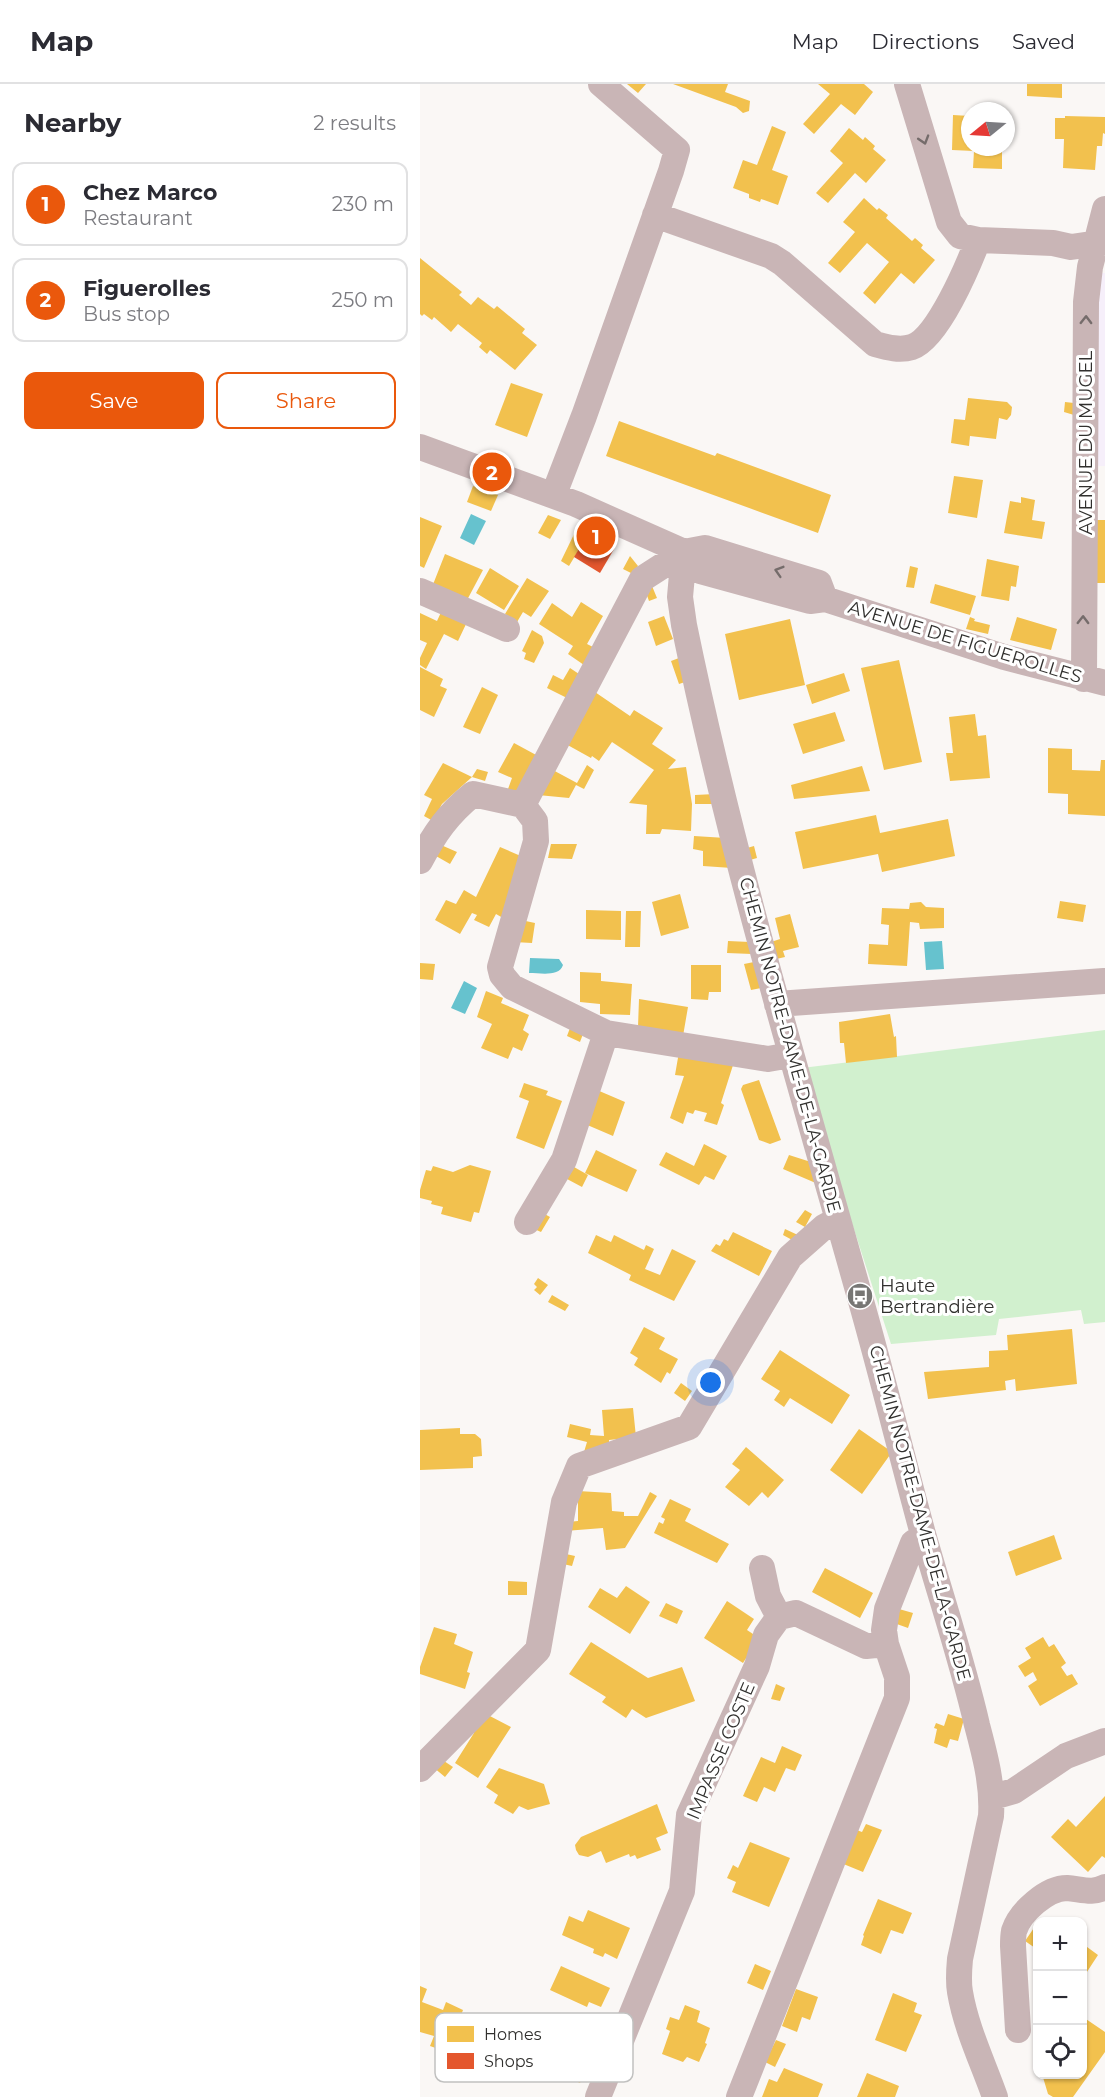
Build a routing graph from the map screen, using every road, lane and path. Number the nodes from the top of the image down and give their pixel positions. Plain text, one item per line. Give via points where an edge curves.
1 (601, 84) edge
2 (907, 84) edge
3 (1105, 209) edge
4 (655, 215) junction
5 (978, 240) junction
6 (1100, 242) edge
7 (420, 447) edge
8 (554, 494) junction
9 (684, 552) junction
10 (420, 591) edge
11 (507, 629) dead end
12 (1094, 681) edge
13 (524, 805) junction
14 (420, 861) edge
15 (1104, 981) edge
16 (777, 1004) junction
17 (606, 1033) junction
18 (791, 1055) junction
19 (837, 1220) junction
20 (527, 1222) dead end
21 (924, 1536) junction
22 (762, 1568) dead end
23 (779, 1617) junction
24 (886, 1644) junction
25 (1105, 1741) edge
26 (420, 1769) edge
27 (993, 1797) junction
28 (1105, 1887) edge
29 (632, 2013) edge
30 (1018, 2030) dead end
31 (604, 2082) edge
32 (986, 2095) edge
33 (598, 2097) edge
34 (739, 2097) edge

1 - 4 street via 677,150
2 -> 5 street via 949,222 960,236
3 - 6 street, AVENUE DU MUGEL
4 - 5 street via 771,256 875,344 892,349 912,347 928,335 963,280
4 - 8 street
5 - 6 street via 1071,247
12 -> 6 street, AVENUE DU MUGEL via 1086,302
7 - 8 street
8 - 9 street
9 - 12 street, AVENUE DE FIGUEROLLES via 705,548 819,583 825,599 1004,657
9 - 13 street via 642,579
9 - 16 street, CHEMIN NOTRE-DAME-DE-LA-GARDE via 680,597 686,636
10 - 11 street
13 - 14 street via 473,794 452,810
13 - 17 street via 535,821 536,842 500,968 502,975 512,987
15 - 16 street
16 - 18 street, CHEMIN NOTRE-DAME-DE-LA-GARDE
17 - 18 street via 768,1059
17 - 20 street via 564,1160
18 - 19 street, CHEMIN NOTRE-DAME-DE-LA-GARDE
19 - 21 street, CHEMIN NOTRE-DAME-DE-LA-GARDE
19 - 26 street via 790,1257 689,1426 579,1466 564,1502 538,1650
21 - 24 street via 913,1543 887,1609
21 - 27 street, CHEMIN NOTRE-DAME-DE-LA-GARDE via 958,1646
22 - 23 street via 768,1596
23 - 24 street via 796,1613 866,1646
23 - 29 street, IMPASSE COSTE via 766,1635 757,1666 689,1815 682,1891
24 - 34 street via 897,1677 897,1698
25 - 27 street via 1066,1756 1014,1791
27 - 32 street, CHEMIN NOTRE-DAME-DE-LA-GARDE via 958,1978
28 - 30 street via 1094,1892 1053,1890 1041,1896 1019,1921 1013,1946
31 - 33 street, IMPASSE COSTE

